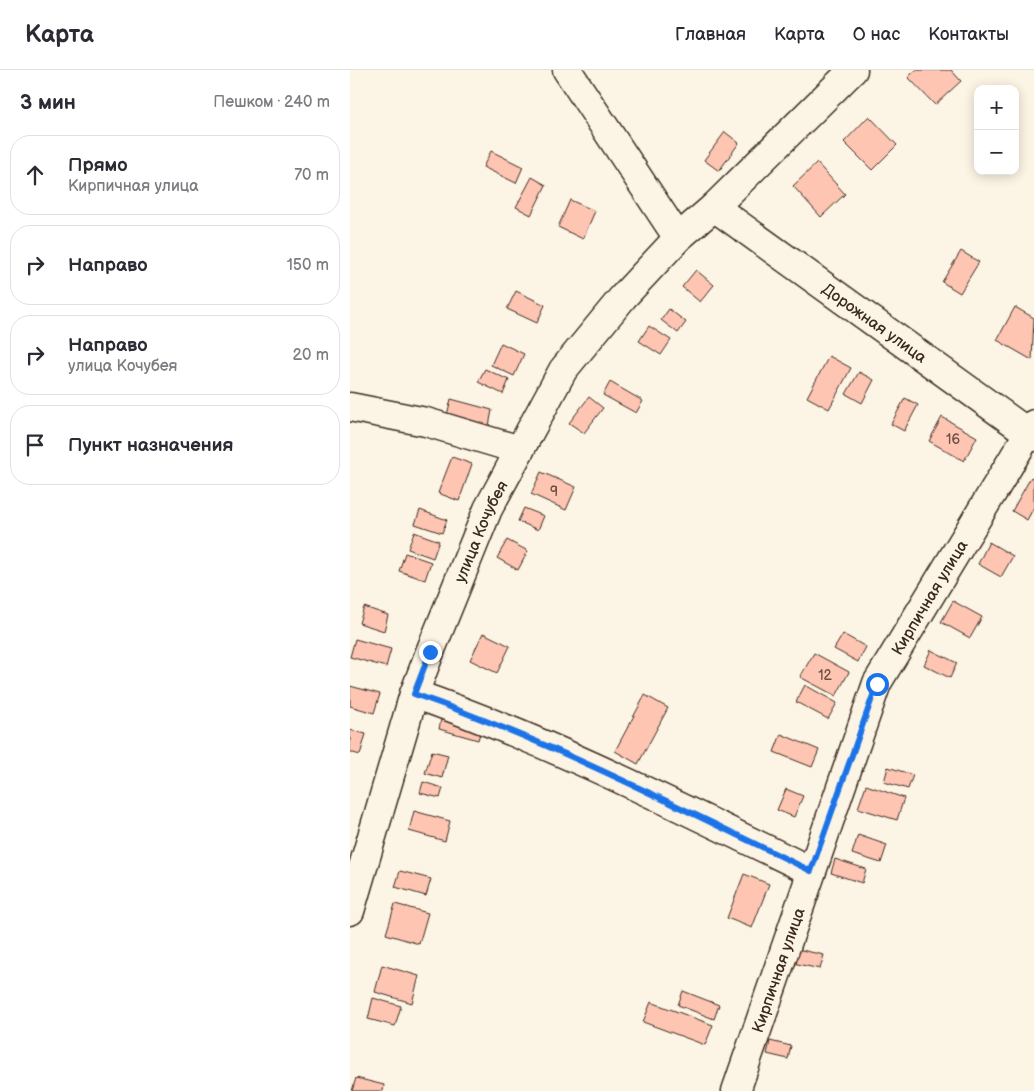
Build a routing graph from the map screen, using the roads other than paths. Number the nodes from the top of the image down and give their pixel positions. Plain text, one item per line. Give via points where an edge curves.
1 (567, 70) edge
2 (853, 70) edge
3 (714, 207) junction
4 (678, 238) junction
5 (350, 406) edge
6 (1032, 432) edge
7 (520, 450) junction
8 (414, 694) junction
9 (811, 871) junction
10 (350, 911) edge
11 (736, 1091) edge

1 - 4 street
2 - 3 street, улица Кочубея
3 - 4 street, улица Кочубея
3 - 6 street, Дорожная улица
4 - 7 street, улица Кочубея via 623,296 563,370
5 - 7 street via 426,422
6 - 9 street, Кирпичная улица via 877,684
7 - 8 street, улица Кочубея via 488,510
8 - 9 street via 481,717 608,772
8 - 10 street, улица Кочубея
9 - 11 street, Кирпичная улица

